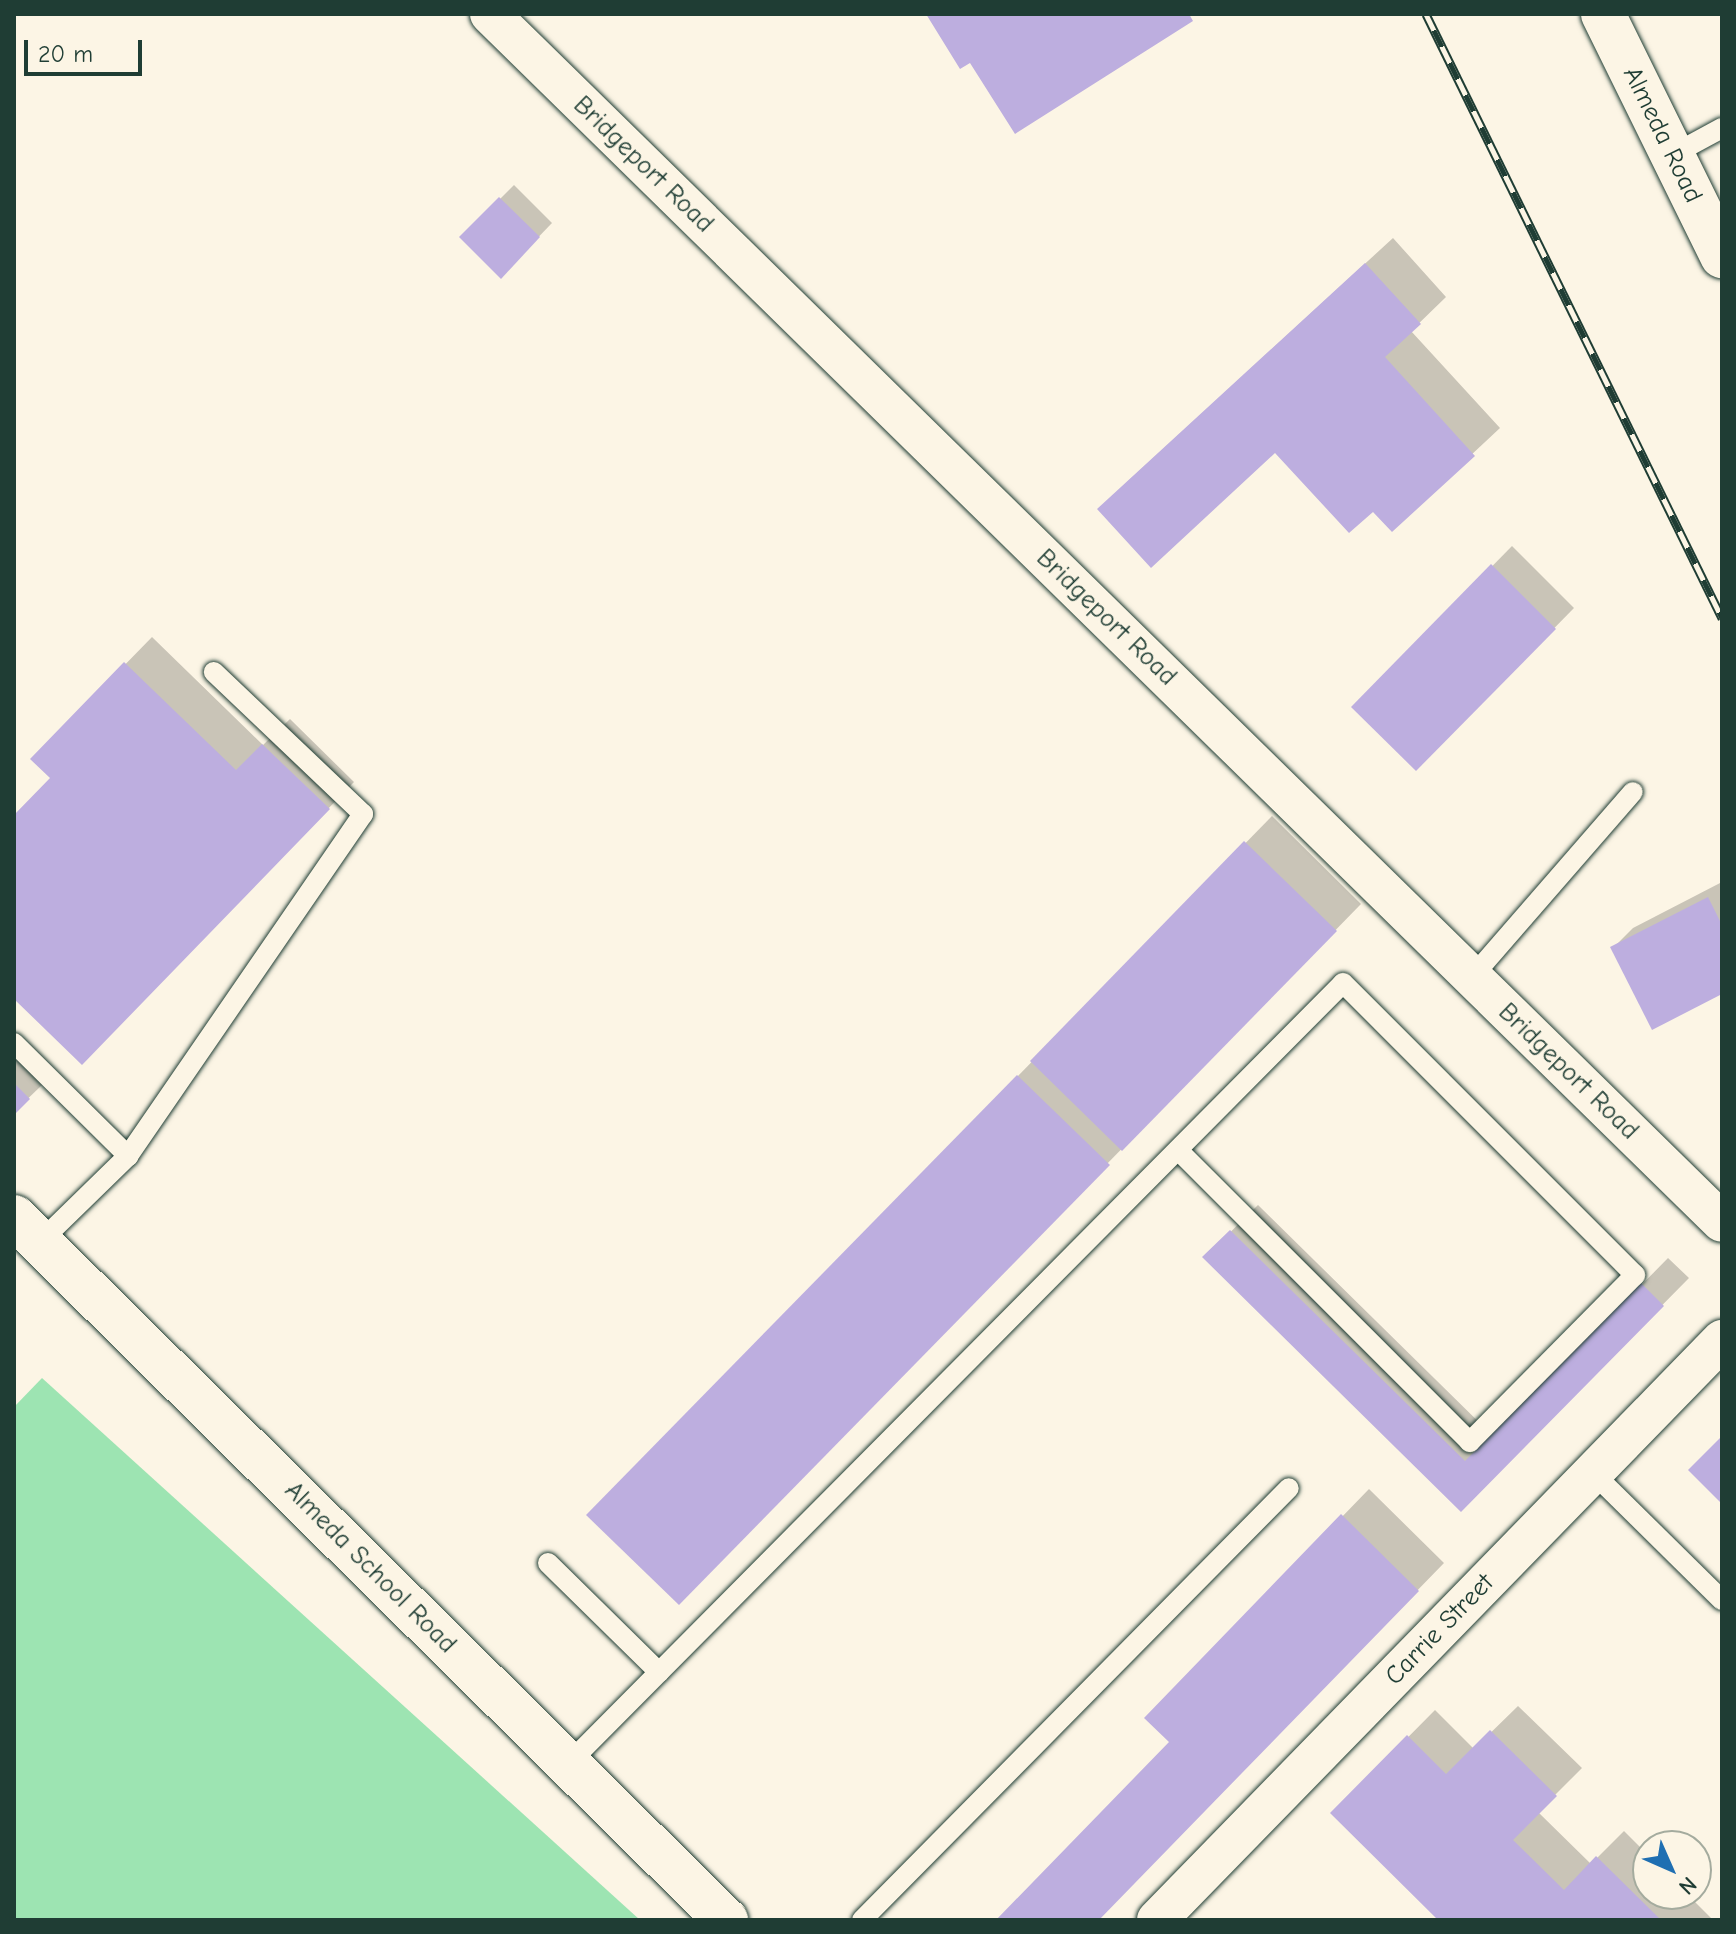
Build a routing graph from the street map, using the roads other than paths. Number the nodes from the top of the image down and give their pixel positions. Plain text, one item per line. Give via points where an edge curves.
1 (490, 14) edge
2 (1603, 14) edge
3 (1722, 128) edge
4 (1672, 155) junction
5 (1722, 256) edge
6 (214, 672) dead end
7 (1633, 792) dead end
8 (1472, 977) junction
9 (14, 1043) edge
10 (1178, 1150) junction
11 (128, 1156) junction
12 (1722, 1222) edge
13 (27, 1229) edge
14 (1722, 1340) edge
15 (1593, 1473) junction
16 (1289, 1488) dead end
17 (548, 1563) dead end
18 (1722, 1600) edge
19 (659, 1672) junction
20 (568, 1764) junction
21 (726, 1920) edge
22 (862, 1920) edge
23 (1157, 1920) edge

1 - 8 street, Bridgeport Road
2 - 4 street, Almeda Road
3 - 4 lane
4 - 5 street, Almeda Road
6 - 11 lane via 363,814
7 - 8 lane
8 - 12 street, Bridgeport Road
9 - 11 lane
10 - 10 lane via 1470,1442 1635,1275 1343,983
10 - 19 lane
11 - 13 lane
13 - 20 street, Almeda School Road
14 - 15 street, Carrie Street
15 - 18 lane
15 - 23 street, Carrie Street
16 - 22 lane
17 - 19 lane
19 - 20 lane
20 - 21 street, Almeda School Road

